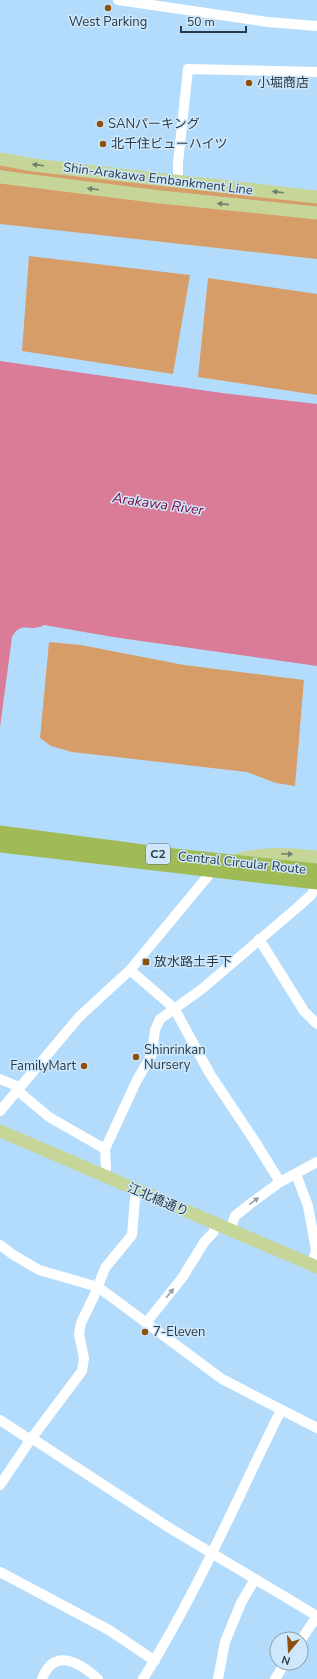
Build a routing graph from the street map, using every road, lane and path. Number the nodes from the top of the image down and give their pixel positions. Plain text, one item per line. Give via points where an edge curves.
1 (124, 0) edge
2 (317, 26) edge
3 (317, 72) edge
4 (0, 159) edge
5 (0, 177) edge
6 (178, 181) junction
7 (317, 197) edge
8 (317, 213) edge
9 (0, 833) edge
10 (0, 838) edge
11 (0, 845) edge
12 (0, 851) edge
13 (317, 857) edge
14 (317, 864) edge
15 (222, 866) junction
16 (317, 871) edge
17 (208, 876) junction
18 (317, 884) edge
19 (259, 939) junction
20 (130, 970) junction
21 (174, 1008) junction
22 (317, 1024) edge
23 (0, 1079) edge
24 (18, 1089) junction
25 (0, 1111) edge
26 (0, 1131) edge
27 (105, 1149) junction
28 (317, 1162) edge
29 (296, 1174) junction
30 (103, 1176) junction
31 (280, 1182) junction
32 (138, 1191) junction
33 (216, 1224) junction
34 (230, 1230) junction
35 (0, 1245) edge
36 (315, 1266) edge
37 (98, 1287) junction
38 (146, 1323) junction
39 (281, 1410) junction
40 (0, 1420) edge
41 (317, 1428) edge
42 (31, 1439) junction
43 (0, 1485) edge
44 (212, 1552) junction
45 (0, 1572) edge
46 (254, 1579) junction
47 (317, 1616) edge
48 (307, 1631) edge
49 (155, 1661) junction
50 (42, 1679) edge
51 (98, 1679) edge
52 (144, 1679) edge
53 (218, 1679) edge

1 - 2 street via 268,22
3 - 6 street via 188,69
6 -> 4 main road, Shin-Arakawa Embankment Line
8 -> 5 main road, Shin-Arakawa Embankment Line
7 -> 6 main road, Shin-Arakawa Embankment Line
9 - 16 highway, Central Circular Route / C2 via 174,856
10 - 15 main road
11 - 18 highway, Central Circular Route / C2
12 - 17 main road
15 -> 13 main road via 248,856 289,854
14 - 15 main road
15 - 17 main road
15 - 18 main road
17 - 18 main road
17 - 20 street
18 - 19 street via 311,895
19 - 21 street via 202,989
19 - 22 street via 304,1011
20 - 21 street
20 - 24 street via 79,1017
21 - 27 street via 160,1019 154,1030 152,1054
21 - 31 street via 210,1074
23 - 24 street
24 - 25 street
24 - 27 street via 49,1117
26 - 30 main road, 江北橋通り
27 - 30 street via 106,1168
28 - 29 street
29 - 31 street
29 - 36 street via 308,1206 316,1250
30 - 32 main road, 江北橋通り
34 -> 31 street via 236,1216
32 - 33 main road, 江北橋通り
32 - 37 street via 132,1235 105,1268
33 - 34 main road, 江北橋通り
38 -> 33 street via 182,1278 205,1241 213,1233
34 - 36 main road, 江北橋通り
35 - 37 street via 39,1270
37 - 38 street
37 - 42 street via 81,1323 79,1334 84,1358 82,1371
38 - 39 street via 222,1379
39 - 41 street
39 - 44 street
40 - 42 street
42 - 43 street
42 - 44 street via 168,1527
44 - 46 street
44 - 49 street via 174,1629
45 - 49 street via 109,1630
46 - 47 street
46 - 53 street via 241,1603 226,1642
47 - 48 street
49 - 52 street
50 - 51 street via 52,1663 59,1660 69,1660

